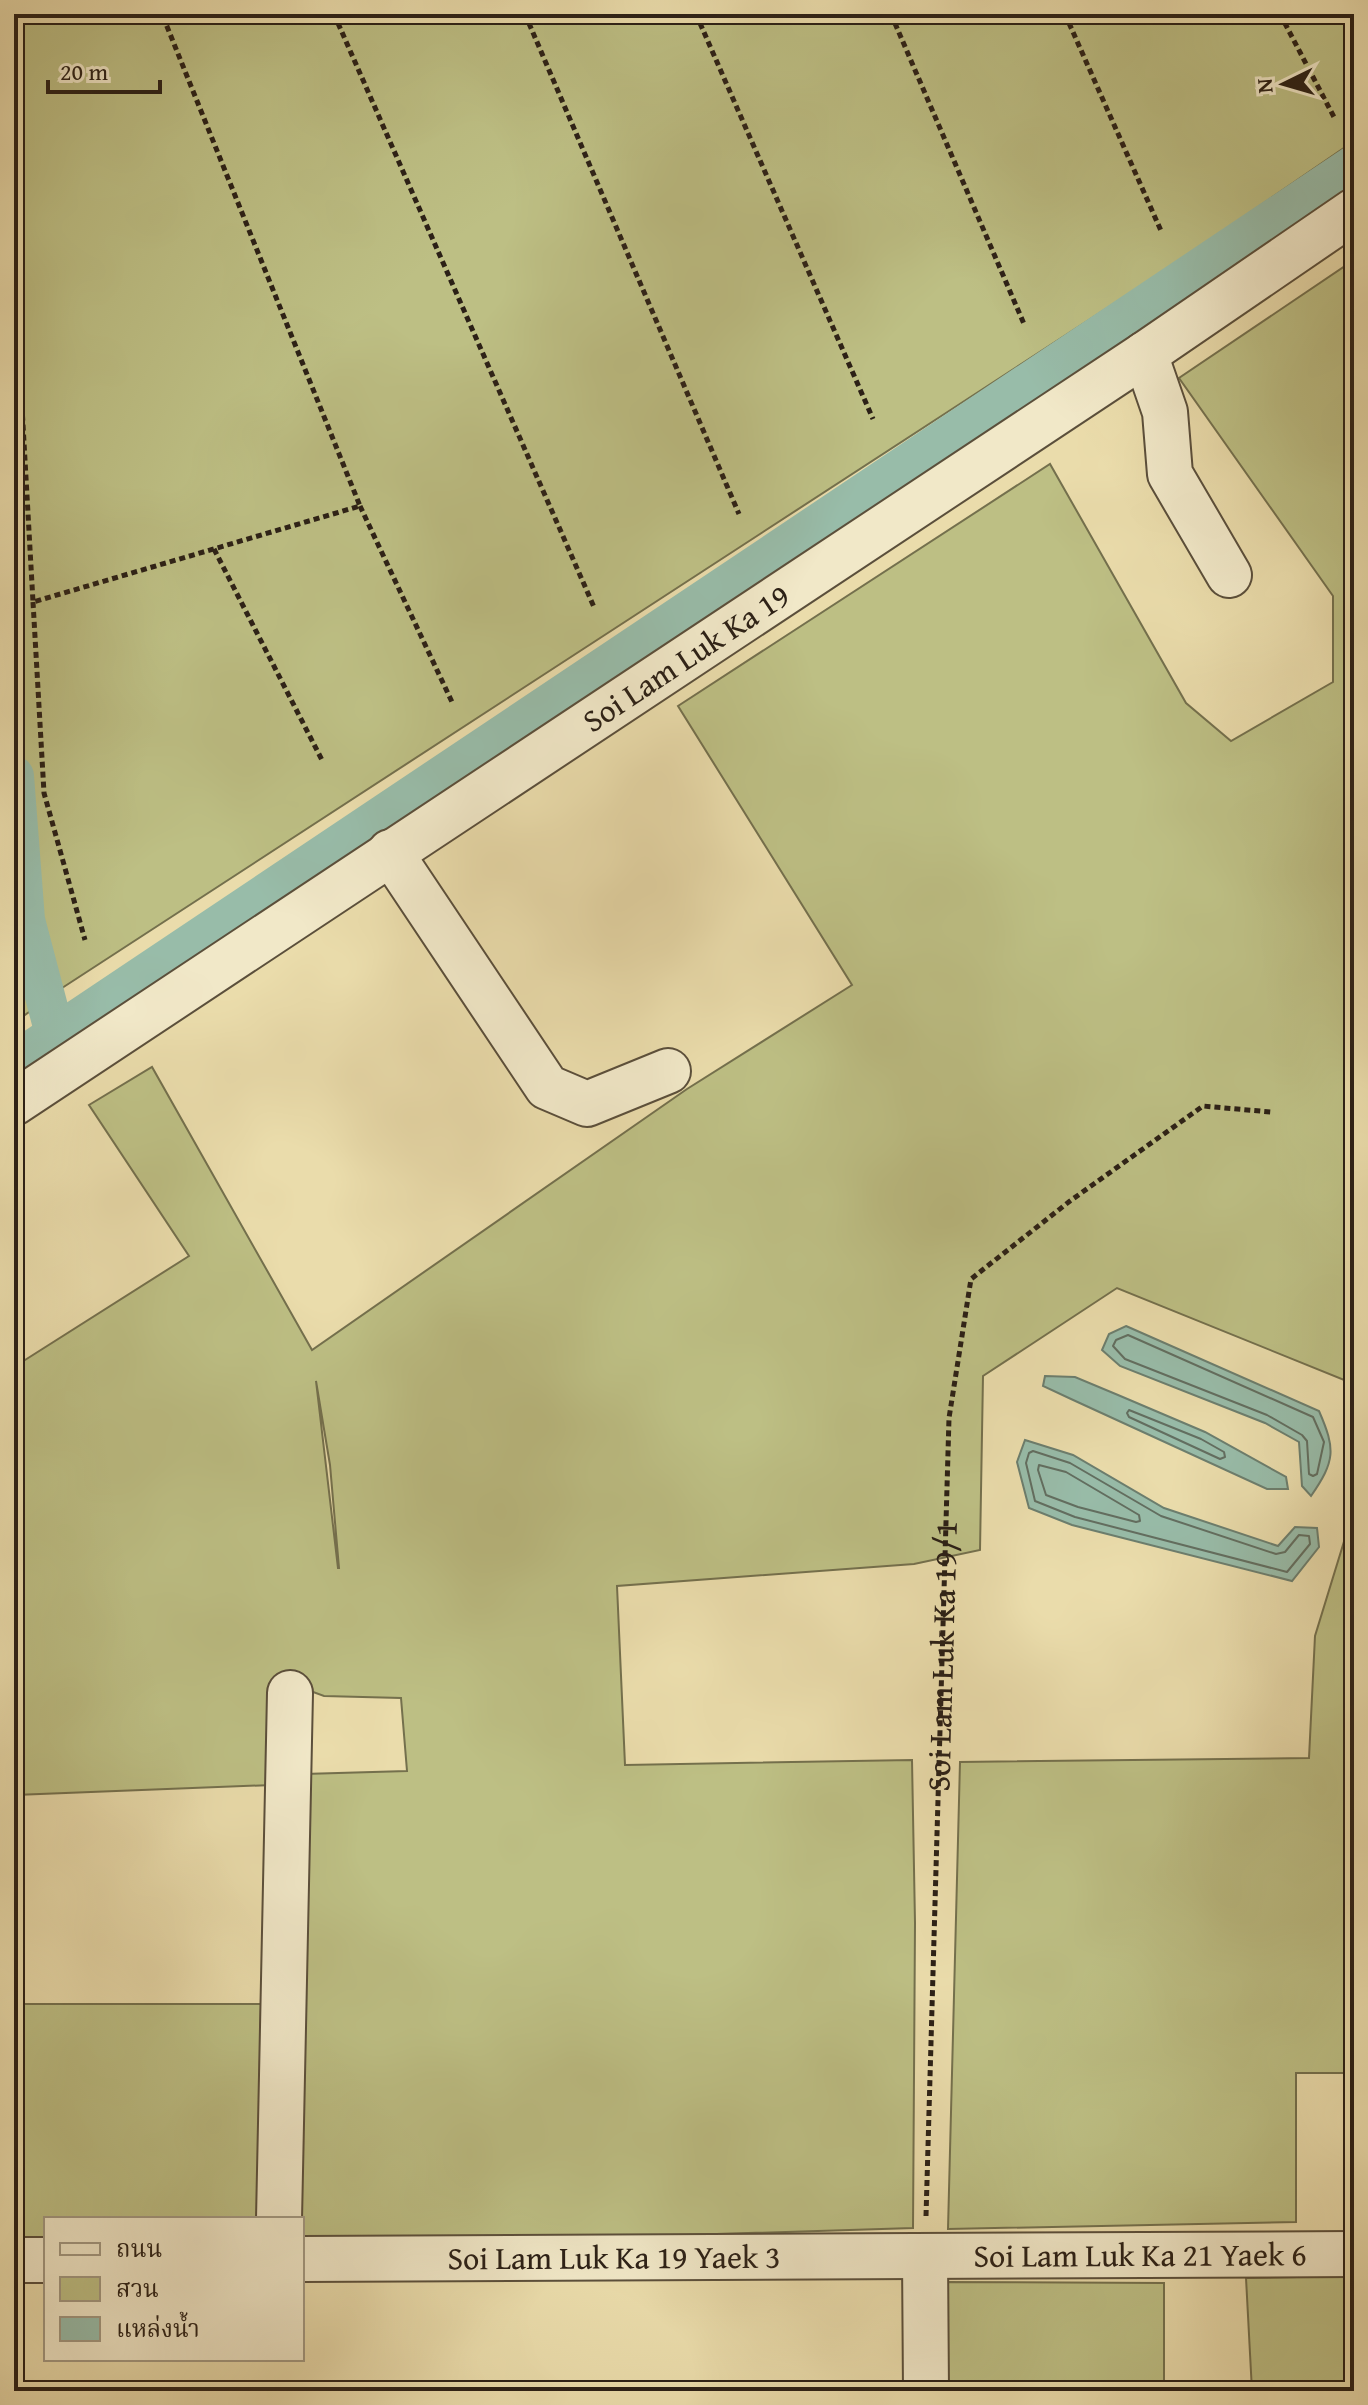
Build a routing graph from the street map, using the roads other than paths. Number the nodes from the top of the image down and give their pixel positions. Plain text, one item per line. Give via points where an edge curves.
1 (1354, 211) edge
2 (1145, 354) junction
3 (1229, 575) dead end
4 (390, 852) junction
5 (668, 1071) dead end
6 (14, 1103) edge
7 (290, 1693) dead end
8 (279, 2217) edge
9 (1354, 2254) edge
10 (925, 2257) junction
11 (304, 2259) edge
12 (14, 2260) edge
13 (44, 2260) edge
14 (926, 2391) edge

1 - 2 street, Soi Lam Luk Ka 19
2 - 3 street via 1165,412 1170,474
2 - 4 street, Soi Lam Luk Ka 19
4 - 5 street via 547,1087 587,1104
4 - 6 street, Soi Lam Luk Ka 19
7 - 8 street
9 - 10 street, Soi Lam Luk Ka 21 Yaek 6
10 - 11 street, Soi Lam Luk Ka 19 Yaek 3
10 - 14 street
12 - 13 street

